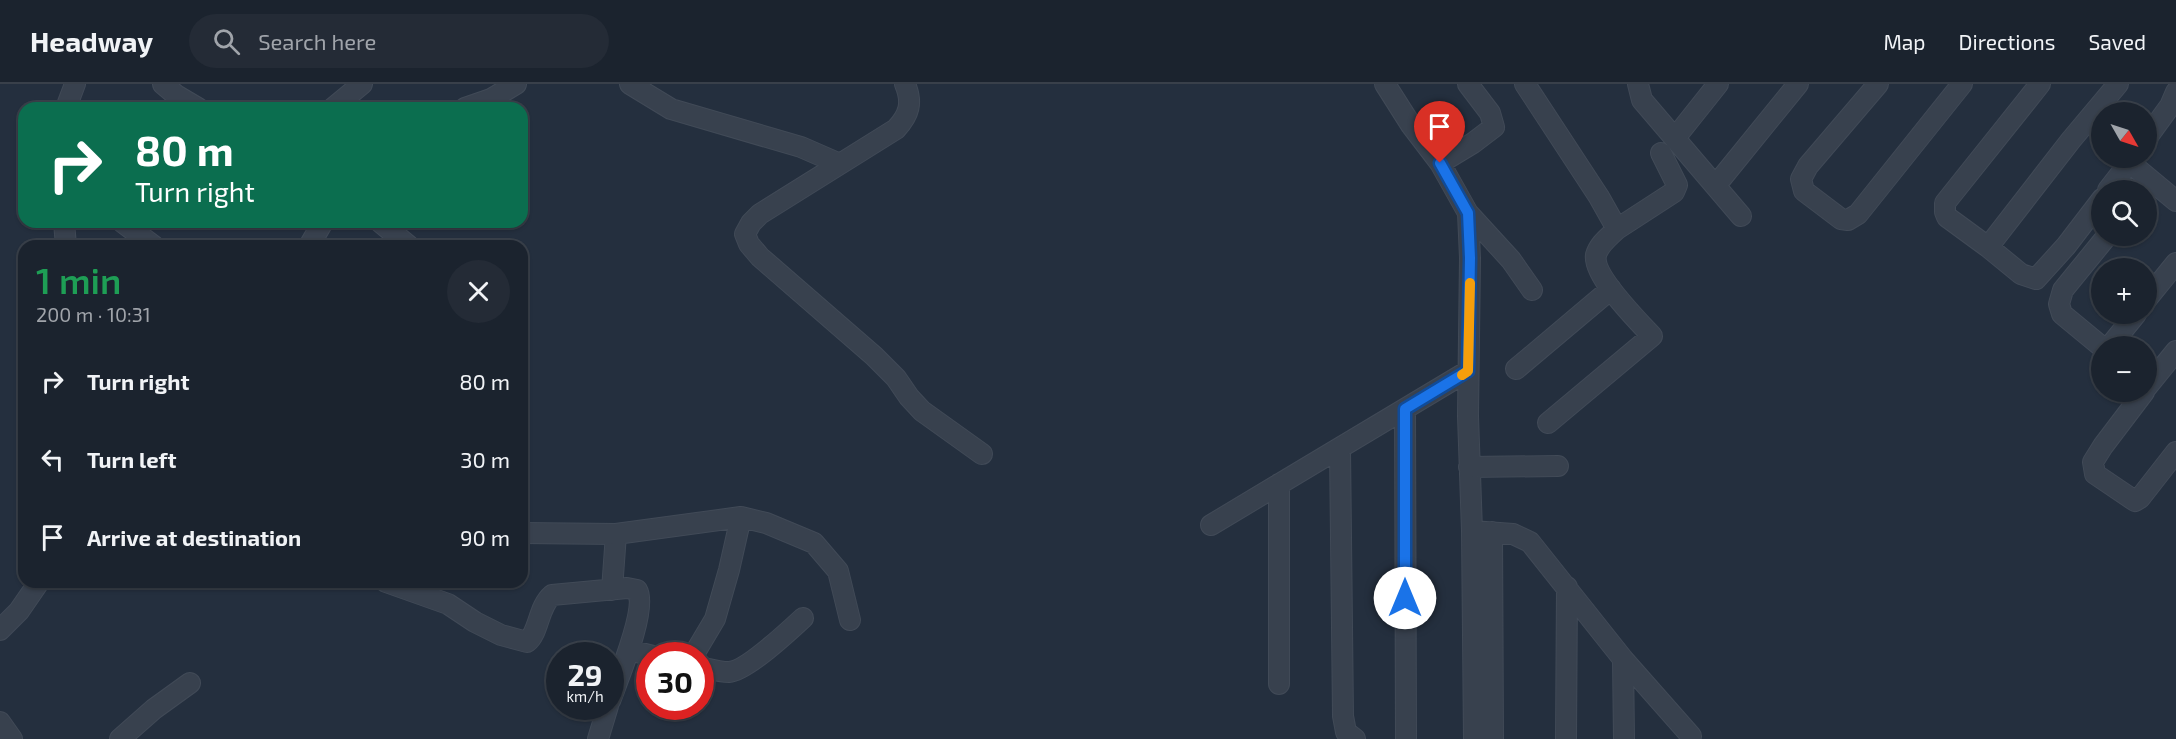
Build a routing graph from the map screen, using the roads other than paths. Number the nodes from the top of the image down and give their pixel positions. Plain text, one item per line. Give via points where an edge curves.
1 (75, 84) edge
2 (163, 84) edge
3 (362, 84) edge
4 (516, 84) edge
5 (630, 84) edge
6 (905, 84) edge
7 (1384, 84) edge
8 (1468, 84) edge
9 (1525, 84) edge
10 (1638, 84) edge
11 (1718, 84) edge
12 (1798, 84) edge
13 (1878, 84) edge
14 (1962, 84) edge
15 (2040, 84) edge
16 (2118, 84) edge
17 (2176, 92) edge
18 (68, 102) edge
19 (188, 102) edge
20 (340, 102) edge
21 (482, 102) edge
22 (2157, 124) edge
23 (1676, 138) junction
24 (1661, 153) dead end
25 (1440, 163) junction
26 (840, 164) junction
27 (2125, 168) edge
28 (2116, 180) edge
29 (1716, 185) junction
30 (2157, 191) edge
31 (2176, 201) edge
32 (1468, 213) junction
33 (2091, 213) edge
34 (1741, 216) dead end
35 (130, 228) edge
36 (387, 228) edge
37 (1617, 229) junction
38 (146, 240) edge
39 (402, 240) edge
40 (2099, 246) edge
41 (1988, 247) junction
42 (2176, 262) edge
43 (2157, 286) edge
44 (1611, 289) junction
45 (1532, 290) dead end
46 (2128, 324) edge
47 (2118, 336) edge
48 (2091, 338) edge
49 (2176, 351) edge
50 (1516, 369) dead end
51 (1468, 371) junction
52 (2157, 373) edge
53 (2135, 402) edge
54 (1405, 409) junction
55 (1548, 423) dead end
56 (1340, 448) junction
57 (2176, 452) edge
58 (982, 454) dead end
59 (1558, 466) dead end
60 (1469, 467) junction
61 (1279, 484) junction
62 (741, 517) junction
63 (1211, 525) dead end
64 (1482, 532) junction
65 (528, 533) edge
66 (616, 534) junction
67 (1567, 587) junction
68 (35, 588) edge
69 (403, 588) edge
70 (612, 590) junction
71 (803, 618) dead end
72 (850, 620) dead end
73 (0, 630) edge
74 (701, 642) edge
75 (629, 650) junction
76 (636, 652) edge
77 (1623, 659) junction
78 (624, 663) edge
79 (714, 669) edge
80 (190, 683) dead end
81 (1279, 684) dead end
82 (604, 720) edge
83 (0, 722) edge
84 (1691, 736) dead end
85 (12, 739) edge
86 (120, 739) edge
87 (598, 739) edge
88 (1355, 739) edge
89 (1406, 739) edge
90 (1474, 739) edge
91 (1493, 739) edge
92 (1566, 739) edge
93 (1624, 739) edge

1 - 18 street
2 - 19 street
3 - 20 street
4 - 21 street
5 - 26 street via 671,109 801,147
6 - 26 street via 910,105 904,120
7 - 25 street
8 - 25 street via 1490,113 1494,126
9 - 37 street
10 - 23 street via 1642,100
11 - 23 street
12 - 29 street
13 - 14 street via 1808,166 1802,179 1804,191 1841,219 1858,214
15 - 41 street via 1946,203 1947,217
16 - 41 street
17 - 22 street
23 - 29 street
24 - 37 street via 1677,185 1674,192
25 - 32 street
26 - 58 street via 760,214 745,234 749,244 874,356 922,411
27 - 28 street
29 - 34 street
30 - 31 street
32 - 45 street via 1511,260
32 - 51 street
33 - 41 street via 2036,279 2021,274
35 - 38 street
36 - 39 street
37 - 44 street via 1600,245 1595,257
40 - 48 street via 2063,290 2059,304 2062,314
42 - 43 street
44 - 50 street
44 - 55 street via 1652,336
46 - 47 street
49 - 52 street
51 - 54 street
51 - 60 street
53 - 57 street via 2093,462 2096,474 2135,501
54 - 56 street
54 - 89 street
56 - 61 street
56 - 88 street via 1343,716 1346,732
59 - 60 street
60 - 64 street
61 - 63 street
61 - 81 street
62 - 66 street
62 - 72 street via 814,543 838,571
62 - 74 street via 715,619
64 - 67 street via 1513,534 1530,542
64 - 90 street
64 - 91 street
65 - 66 street
66 - 70 street
67 - 77 street
67 - 92 street
68 - 73 street
69 - 70 street via 448,604 501,635 526,642 552,595
70 - 75 street via 633,588 639,593 639,614
71 - 79 street via 739,670
75 - 76 street
75 - 78 street
77 - 84 street
77 - 93 street
80 - 86 street
82 - 87 street
83 - 85 street

